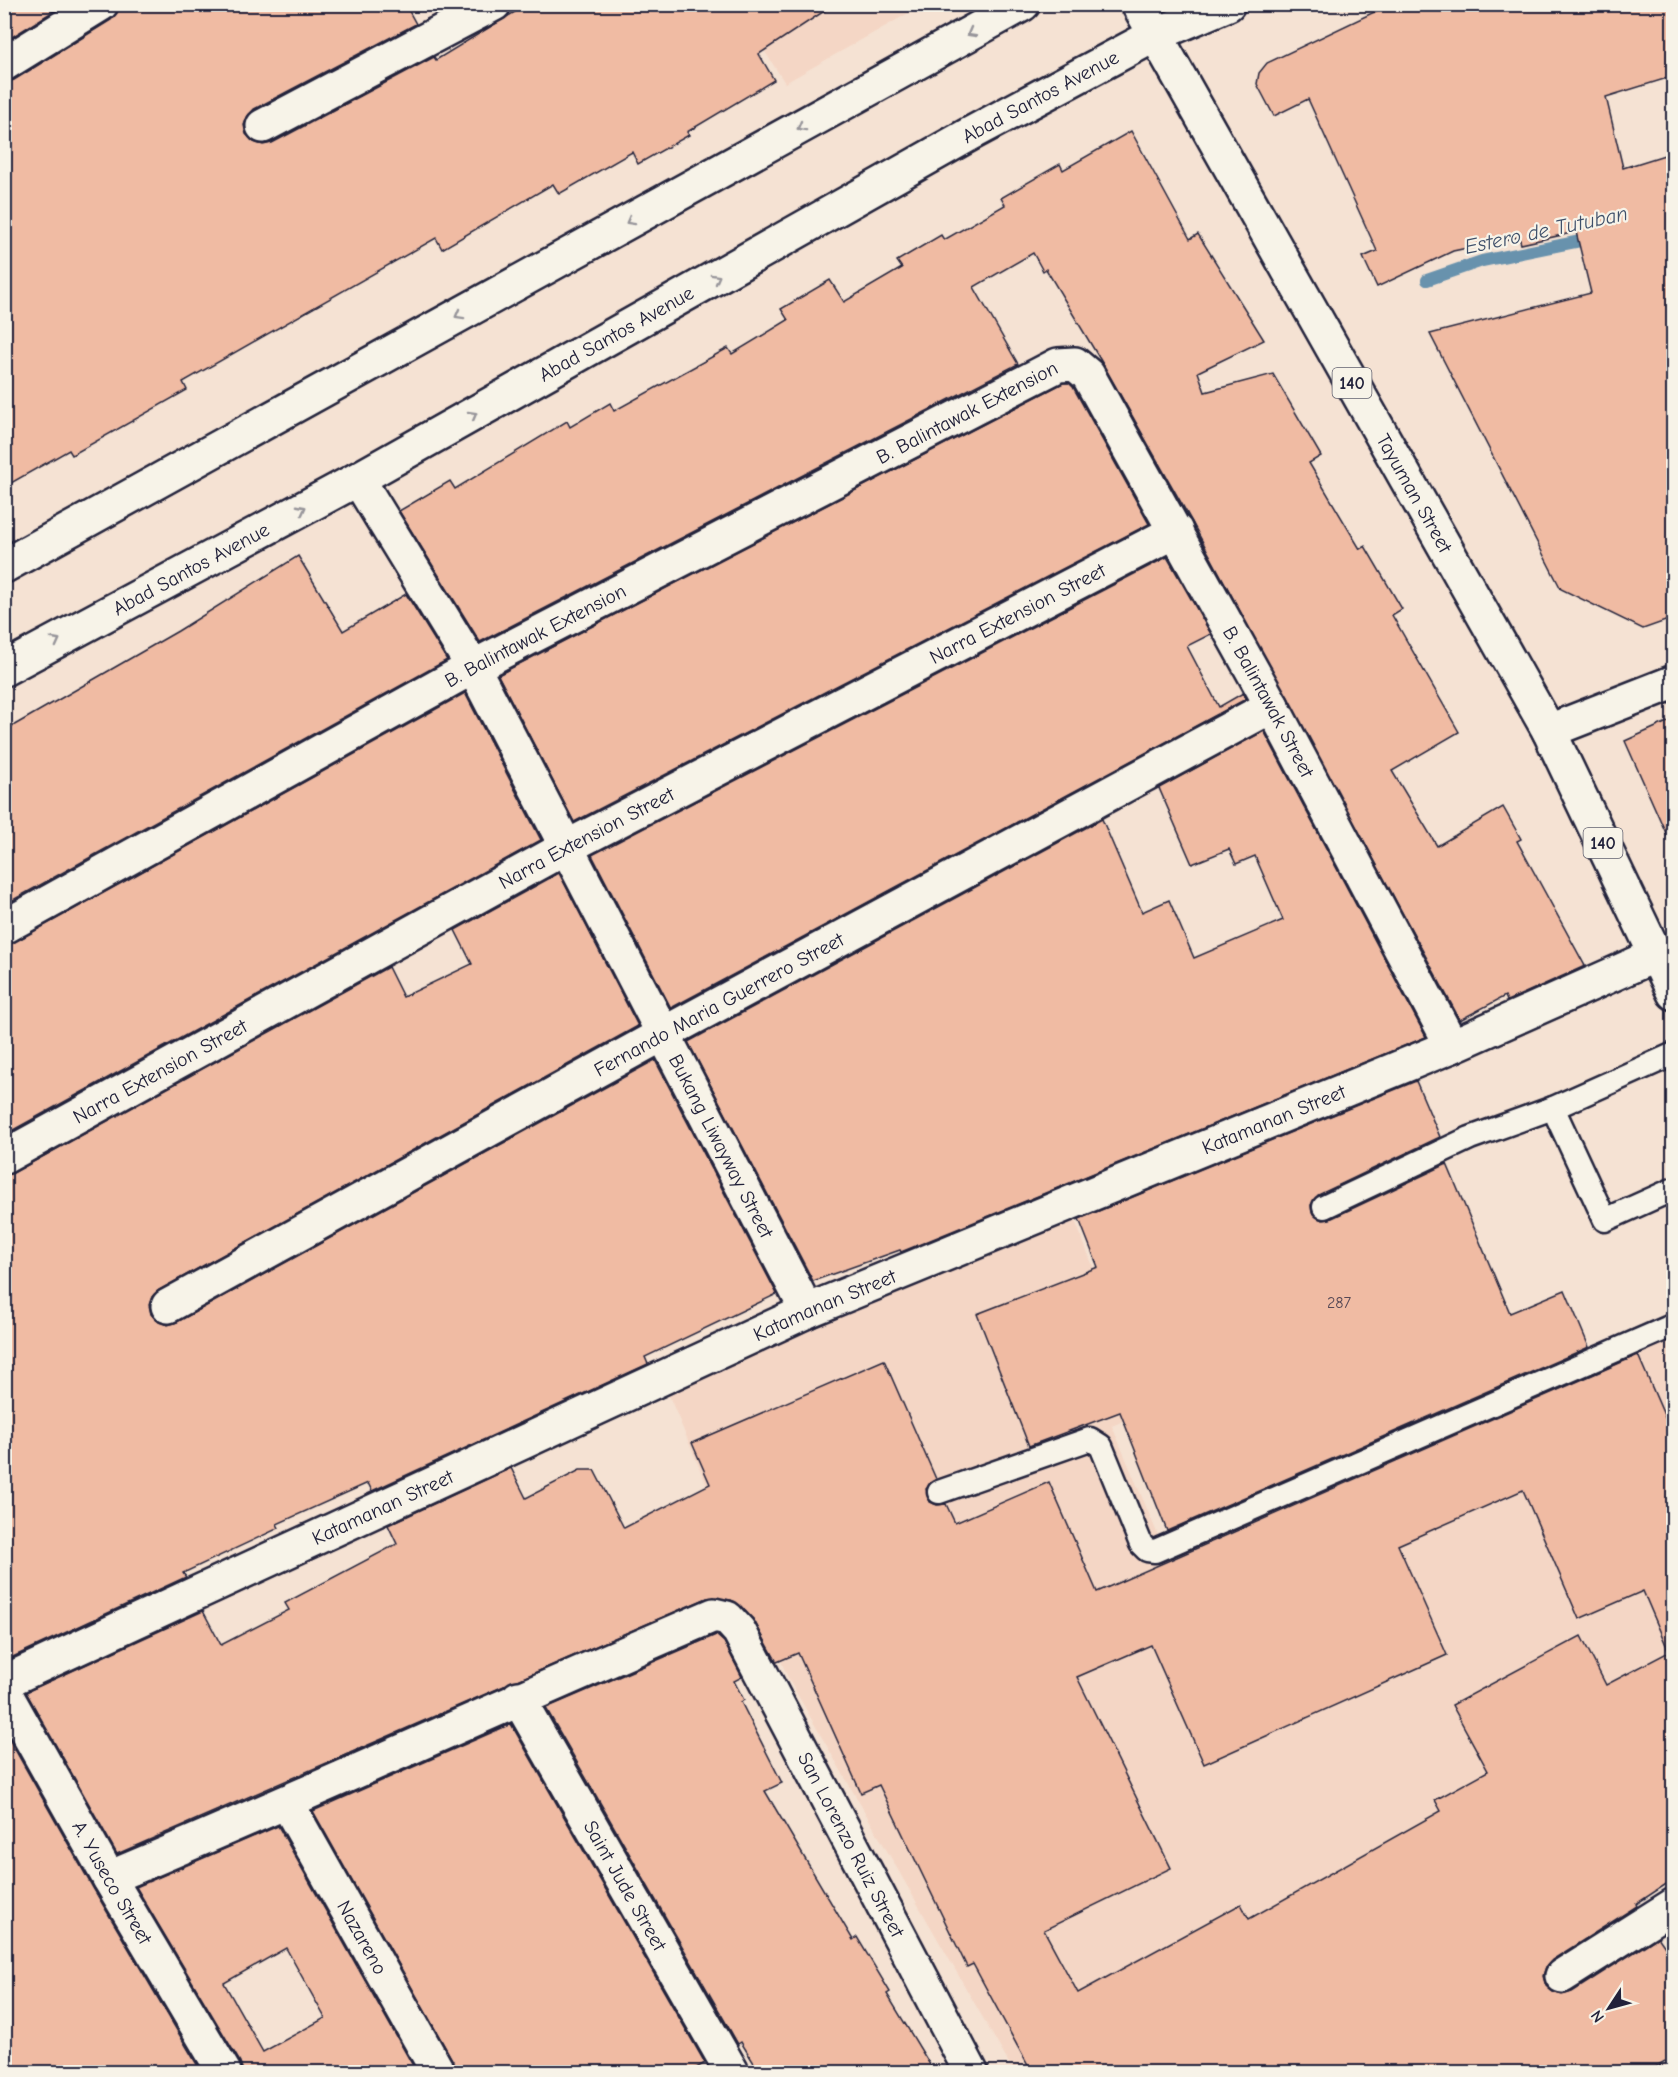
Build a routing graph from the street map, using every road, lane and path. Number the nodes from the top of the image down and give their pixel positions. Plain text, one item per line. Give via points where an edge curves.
1 (101, 4) edge
2 (494, 4) edge
3 (1023, 4) edge
4 (1138, 4) edge
5 (1228, 4) edge
6 (1155, 35) junction
7 (4, 64) edge
8 (263, 126) dead end
9 (1075, 364) joint
10 (358, 479) junction
11 (1176, 531) junction
12 (4, 566) edge
13 (473, 666) junction
14 (4, 669) edge
15 (1674, 682) edge
16 (1272, 706) junction
17 (1549, 731) junction
18 (566, 848) junction
19 (4, 927) edge
20 (1656, 955) junction
21 (1674, 993) edge
22 (663, 1034) junction
23 (1452, 1046) junction
24 (1674, 1054) edge
25 (1553, 1108) junction
26 (4, 1157) edge
27 (1674, 1189) edge
28 (1324, 1207) dead end
29 (168, 1306) dead end
30 (807, 1311) junction
31 (1674, 1325) edge
32 (939, 1492) dead end
33 (4, 1682) edge
34 (4, 1691) edge
35 (518, 1698) junction
36 (287, 1803) junction
37 (109, 1878) junction
38 (1674, 1905) edge
39 (1562, 1976) dead end
40 (224, 2073) edge
41 (438, 2073) edge
42 (732, 2073) edge
43 (971, 2073) edge

1 - 7 street
2 - 8 street
3 -> 12 street
4 - 6 street, Tayuman Street / 140
5 - 6 street, Abad Santos Avenue
10 -> 6 street, Abad Santos Avenue via 970,134
6 - 17 street, Tayuman Street / 140
9 - 11 street, B. Balintawak Street via 1088,375
9 - 13 street, B. Balintawak Extension via 1059,365
10 - 13 street, Bukang Liwayway Street
14 -> 10 street, Abad Santos Avenue
11 - 16 street, B. Balintawak Street
11 - 18 street, Narra Extension Street
13 - 18 street, Bukang Liwayway Street
13 - 19 street, B. Balintawak Extension
15 - 17 street
16 - 22 street, Fernando Maria Guerrero Street
16 - 23 street, B. Balintawak Street
17 - 20 street, Tayuman Street / 140
18 - 22 street, Bukang Liwayway Street
18 - 26 street, Narra Extension Street
20 - 21 street, Tayuman Street / 140
20 - 23 street, Katamanan Street
22 - 29 street, Fernando Maria Guerrero Street
22 - 30 street, Bukang Liwayway Street
23 - 30 street, Katamanan Street
24 - 25 lane
25 - 27 lane via 1605,1220
25 - 28 lane via 1470,1138
30 - 33 street, Katamanan Street
31 - 32 lane via 1155,1551 1141,1544 1101,1446 1090,1439
34 - 37 street, A. Yuseco Street
35 - 36 street
35 - 42 street, Saint Jude Street
35 - 43 street, San Lorenzo Ruiz Street via 714,1615 727,1618 739,1631
36 - 37 street
36 - 41 street, Nazareno
37 - 40 street, A. Yuseco Street
38 - 39 street

